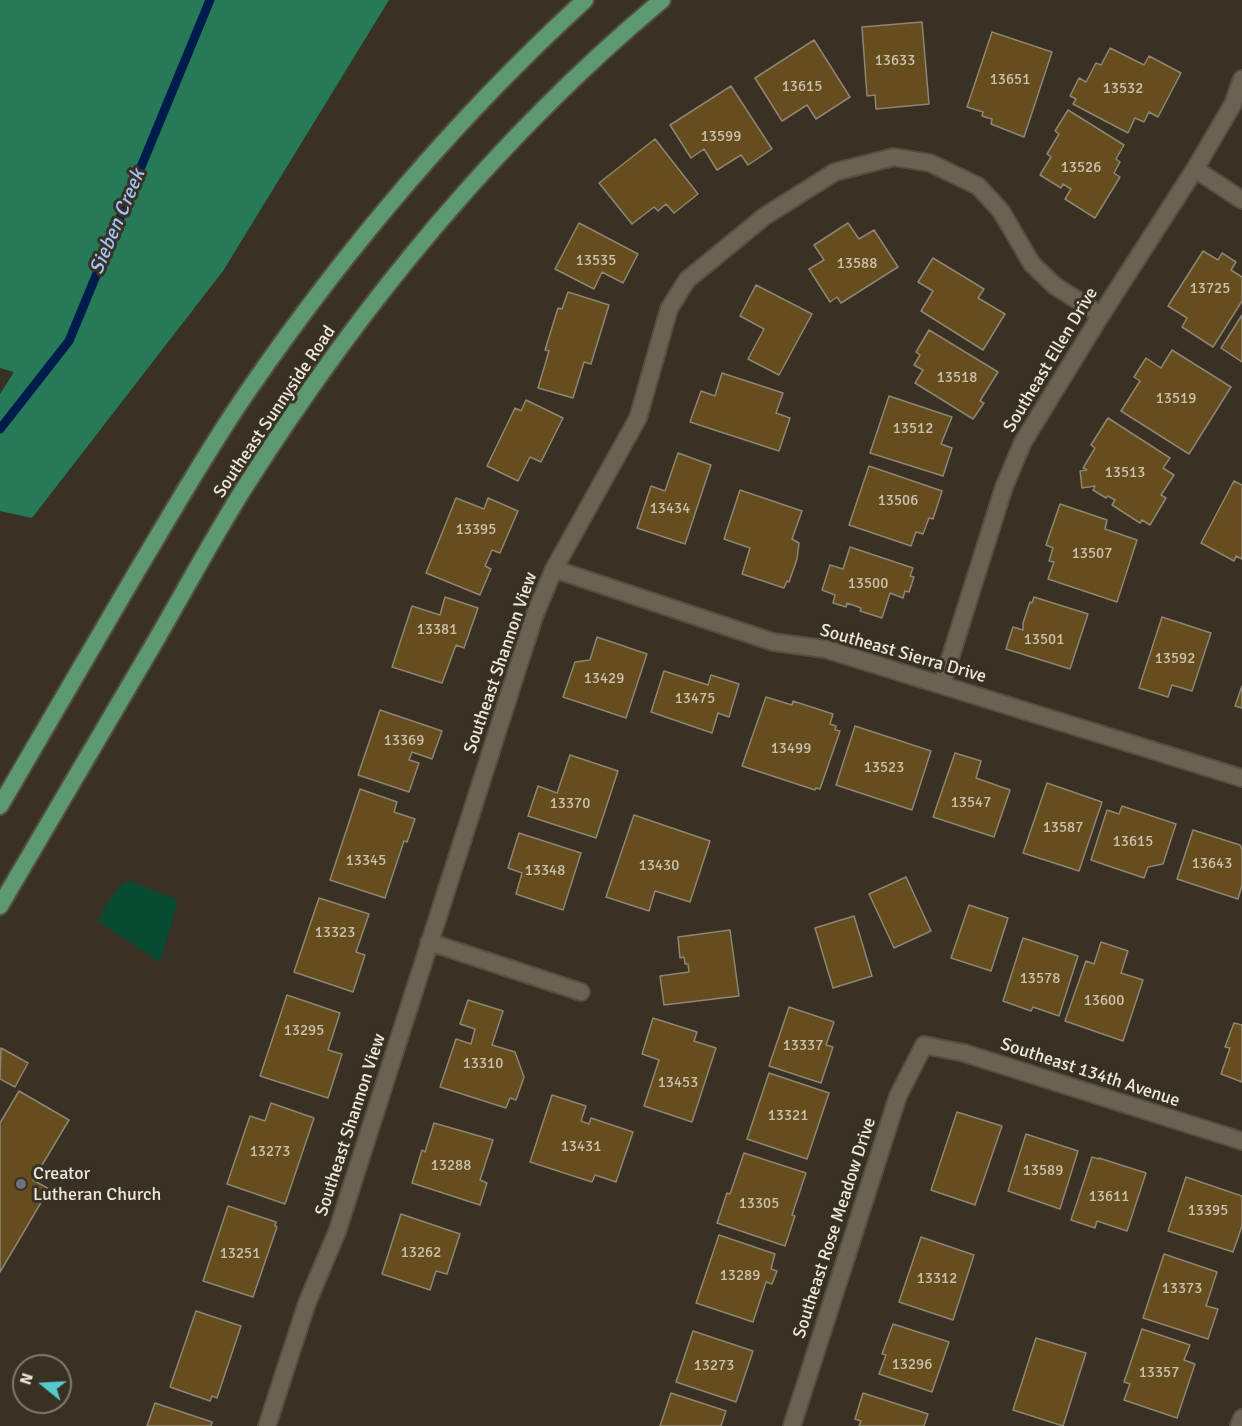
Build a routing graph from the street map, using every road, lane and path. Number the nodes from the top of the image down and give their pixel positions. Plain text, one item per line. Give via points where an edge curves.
1 (585, 0) edge
2 (662, 0) edge
3 (1242, 79) edge
4 (1195, 169) junction
5 (1242, 200) edge
6 (1101, 315) junction
7 (554, 569) junction
8 (942, 684) junction
9 (1242, 778) edge
10 (0, 806) edge
11 (0, 906) edge
12 (429, 942) junction
13 (581, 992) dead end
14 (924, 1045) joint
15 (1242, 1142) edge
16 (1242, 1418) edge
17 (267, 1426) edge
18 (792, 1426) edge
19 (1239, 1426) edge

1 - 10 main road, Southeast Sunnyside Road via 439,148 321,290 248,392 182,496
2 - 11 main road, Southeast Sunnyside Road via 523,129 402,268 336,353 243,491
3 - 4 street, Southeast Ellen Drive via 1233,104
4 - 5 street
4 - 6 street, Southeast Ellen Drive
6 - 7 street, Southeast Shannon View via 1055,286 1032,264 1001,211 978,186 930,163 894,157 835,172 765,216 687,280 669,309 638,418
6 - 8 street, Southeast Ellen Drive via 1015,460
7 - 8 street, Southeast Sierra Drive via 773,642 825,649
7 - 12 street, Southeast Shannon View via 535,614
8 - 9 street, Southeast Sierra Drive
12 - 13 street
12 - 17 street, Southeast Shannon View via 337,1232 307,1303
14 - 15 street, Southeast 134th Avenue via 964,1053
14 - 18 street, Southeast Rose Meadow Drive via 898,1096
16 - 19 street

